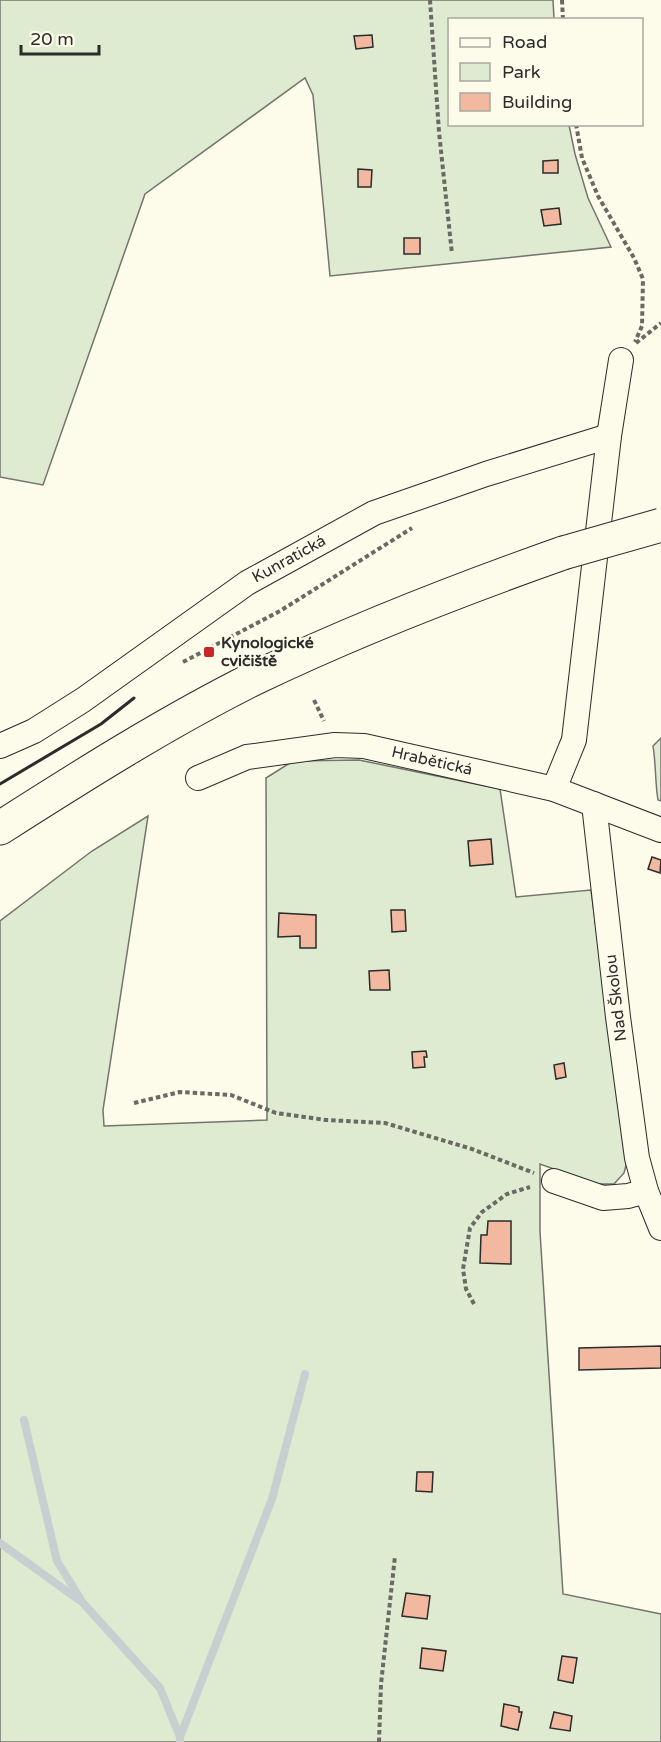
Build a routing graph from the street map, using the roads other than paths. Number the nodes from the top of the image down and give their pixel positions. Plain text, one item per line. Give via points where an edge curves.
1 (621, 360) dead end
2 (609, 436) junction
3 (661, 525) edge
4 (0, 746) edge
5 (198, 778) dead end
6 (554, 789) junction
7 (594, 804) junction
8 (0, 828) edge
9 (661, 830) edge
10 (554, 1180) road end
11 (646, 1191) junction
12 (661, 1228) edge

1 - 2 street
2 - 4 street, Kunratická via 374,513 246,583 83,700 34,731
2 - 6 street via 574,740
3 - 8 main road, bridge via 562,553 373,624 254,679 136,743
5 - 6 street, Hrabětická via 247,757 335,745 364,746
6 - 7 street, Hrabětická
7 - 9 street, Hrabětická
7 - 11 street, Nad Školou via 618,1017
10 - 11 street via 603,1198
11 - 12 street, Nad Školou

